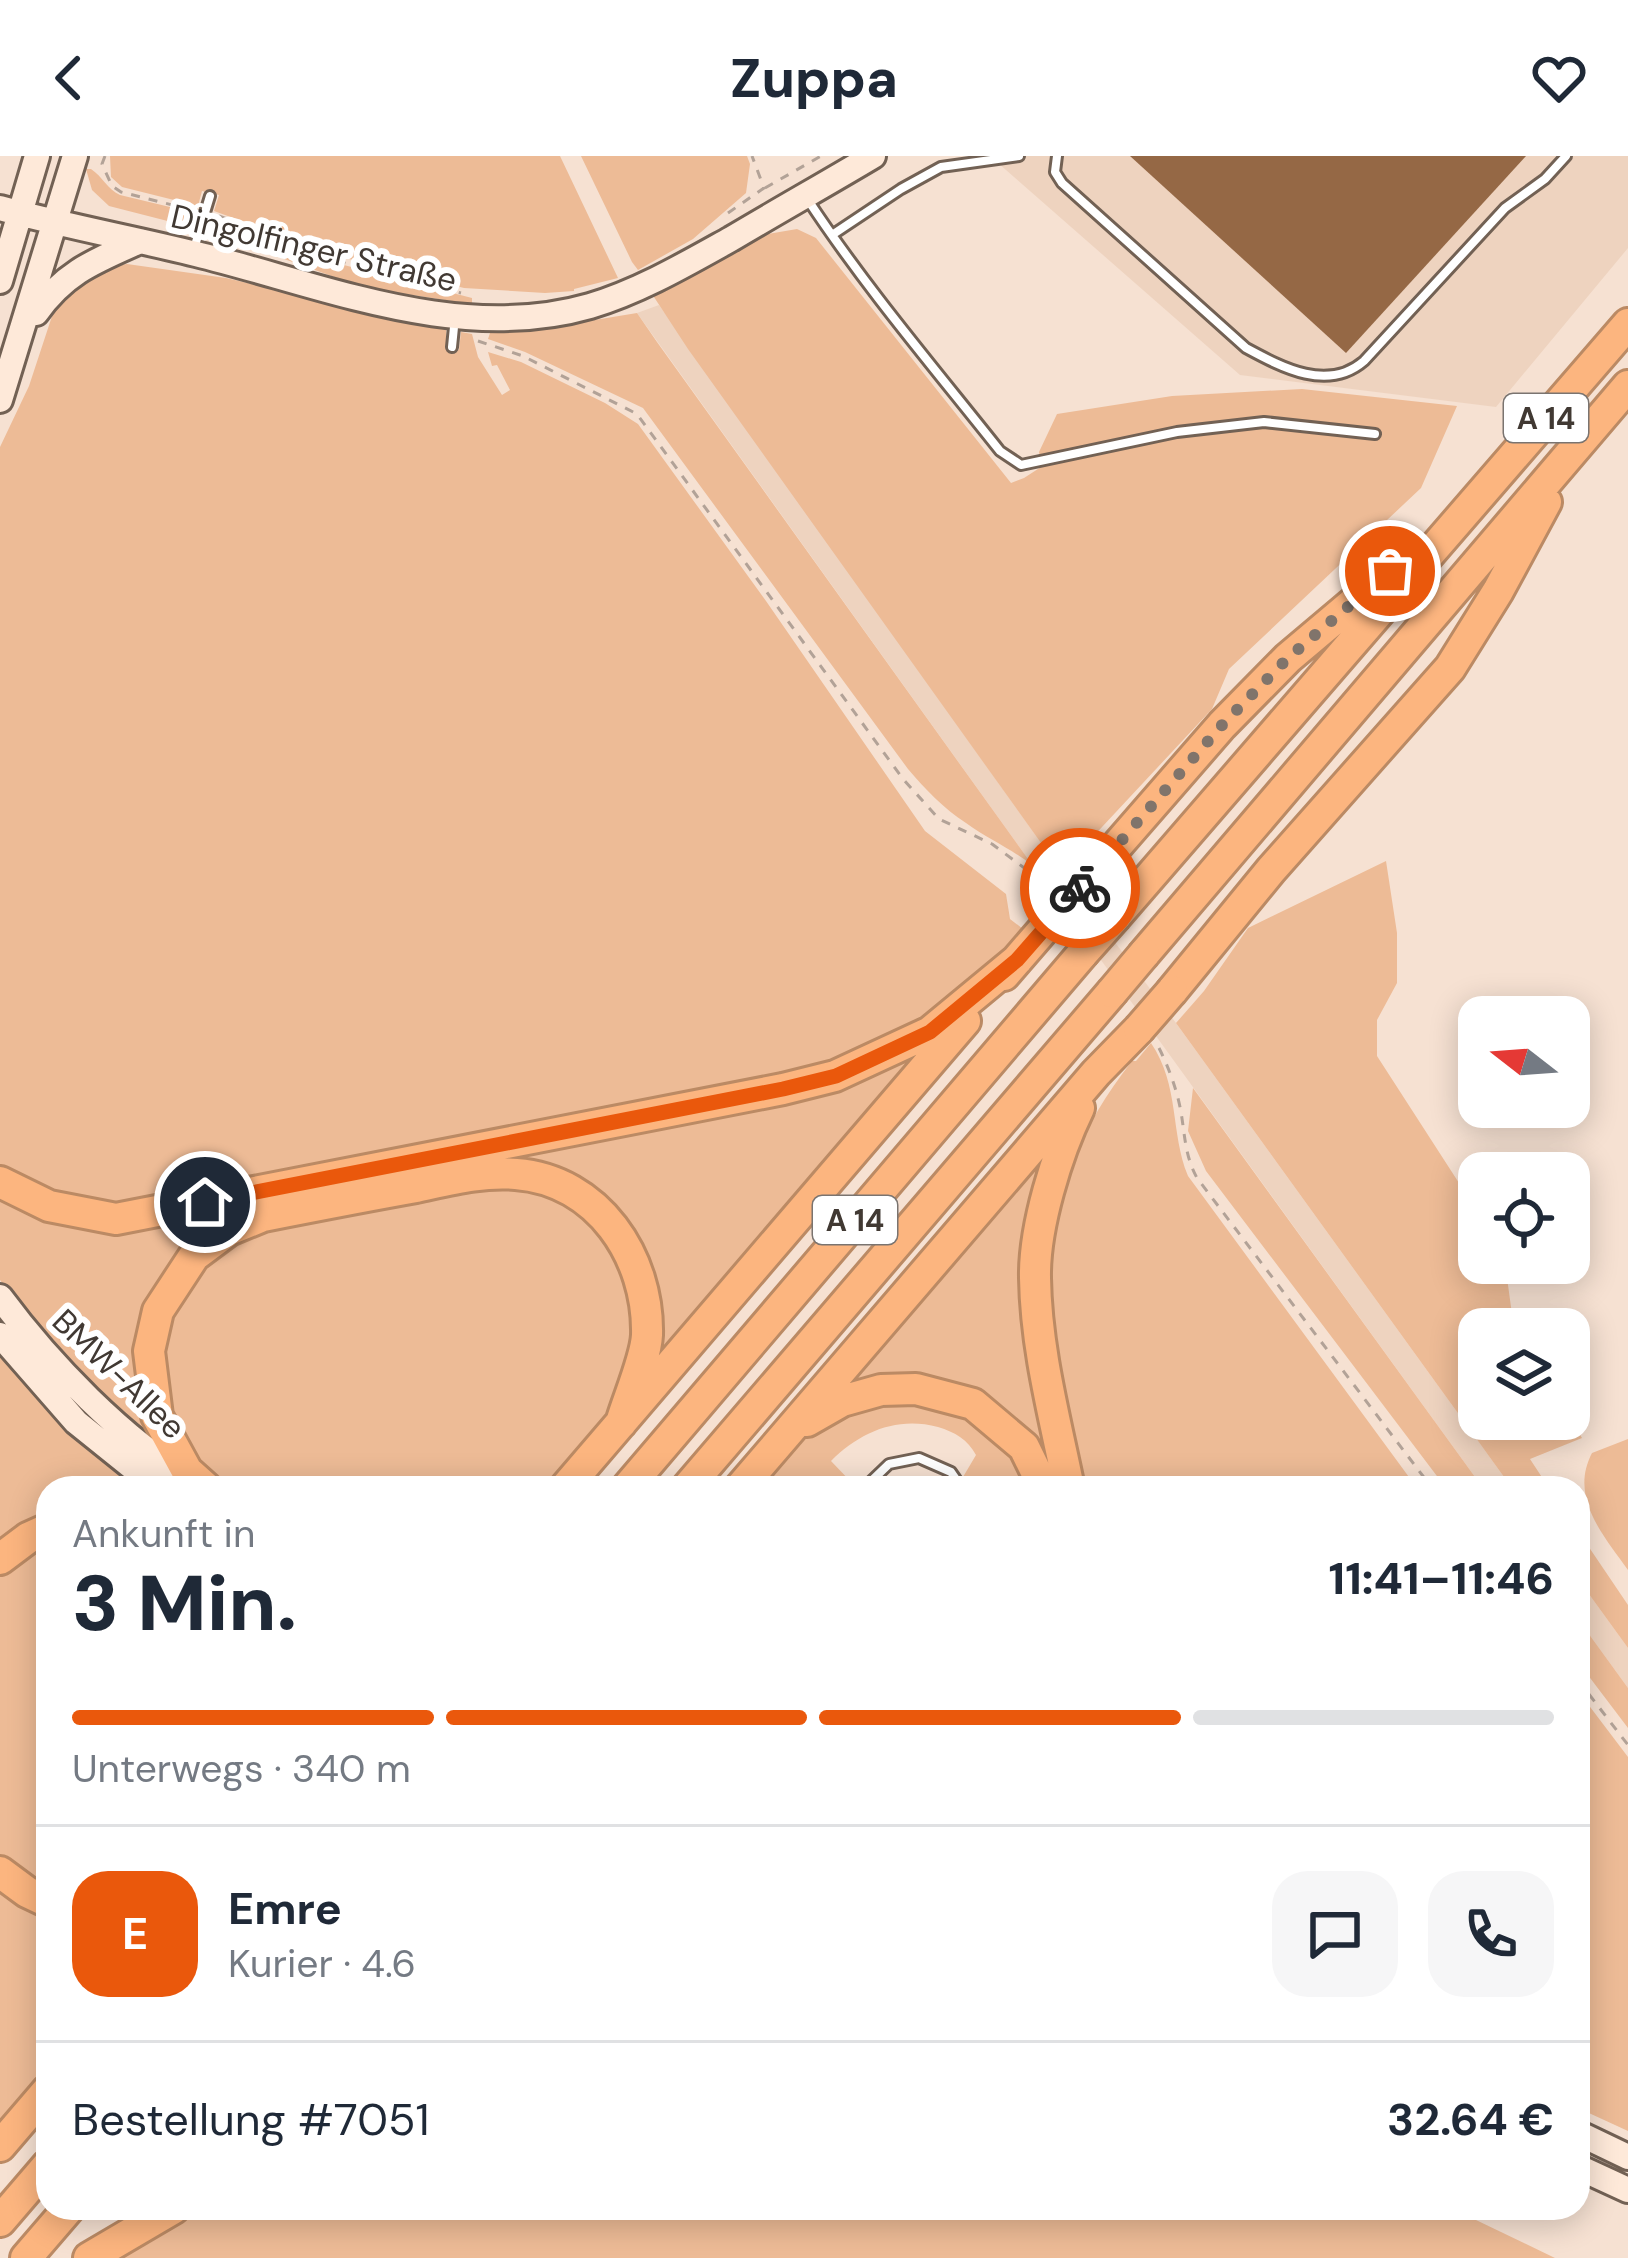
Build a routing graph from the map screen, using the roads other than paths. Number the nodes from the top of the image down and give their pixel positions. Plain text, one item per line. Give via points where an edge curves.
1 (37, 156) edge
2 (75, 156) edge
3 (873, 156) edge
4 (1019, 156) edge
5 (1057, 156) edge
6 (1566, 156) edge
7 (210, 196) dead end
8 (806, 196) junction
9 (10, 211) edge
10 (56, 222) junction
11 (832, 236) junction
12 (140, 242) junction
13 (193, 253) junction
14 (0, 281) edge
15 (466, 309) junction
16 (1628, 324) edge
17 (24, 329) junction
18 (452, 347) dead end
19 (1628, 386) edge
20 (0, 400) edge
21 (1375, 434) dead end
22 (1575, 448) junction
23 (1464, 512) junction
24 (1017, 960) junction
25 (1096, 1073) junction
26 (0, 1182) edge
27 (0, 1298) edge
28 (0, 1335) edge
29 (621, 1423) junction
30 (782, 1438) junction
31 (143, 1476) edge
32 (184, 1476) edge
33 (193, 1476) edge
34 (575, 1476) edge
35 (637, 1476) edge
36 (697, 1476) edge
37 (750, 1476) edge
38 (876, 1476) edge
39 (954, 1476) edge
40 (1038, 1476) edge
41 (1067, 1476) edge
42 (36, 1534) edge
43 (0, 1559) edge
44 (0, 1873) edge
45 (36, 1896) edge
46 (36, 2104) edge
47 (1590, 2139) edge
48 (0, 2146) edge
49 (1628, 2157) edge
50 (1590, 2173) edge
51 (36, 2179) edge
52 (1628, 2190) edge
53 (59, 2220) edge
54 (117, 2220) edge
55 (153, 2220) edge
56 (0, 2221) edge
57 (26, 2258) edge
58 (87, 2258) edge

1 - 9 main road
2 - 10 main road
3 - 8 main road, Dingolfinger Straße
4 - 11 lane via 941,167
5 - 6 lane via 1062,183 1246,348 1316,376 1351,373 1504,208
7 - 13 lane
8 - 11 lane
8 - 15 main road, Dingolfinger Straße via 688,263 590,306 532,316
9 - 10 main road, Dingolfinger Straße
9 - 14 main road
10 - 12 main road, Dingolfinger Straße
10 - 17 main road
11 - 21 lane via 1000,451 1021,466 1264,422
12 - 13 main road, Dingolfinger Straße
12 - 17 main road via 73,272
13 - 15 main road, Dingolfinger Straße via 370,300
15 - 18 lane
16 - 23 highway, A 14
17 - 20 main road
19 - 22 highway, A 14
22 - 25 highway, bridge via 1450,668 1270,870 1172,991 1149,1039
22 - 36 highway, A 14, bridge
23 - 24 highway, bridge via 1288,658 1088,878 1052,905
23 - 35 highway, A 14, bridge
24 - 26 highway via 930,1032 836,1076 783,1089 116,1219 50,1206
24 - 29 highway
25 - 30 highway
25 - 41 highway via 1057,1162 1034,1274
27 - 32 main road, BMW-Allee via 34,1344 153,1457
28 - 31 main road, BMW-Allee via 76,1422
29 - 33 highway via 647,1338 627,1246 609,1220 565,1188 520,1174 483,1174 263,1216 194,1256 158,1311 149,1351 158,1416
29 - 34 highway
30 - 37 highway
30 - 40 highway via 842,1401 916,1389 973,1405 1024,1447
38 - 39 lane via 889,1464 919,1458
42 - 43 highway
44 - 45 highway
46 - 48 highway
47 - 49 main road
50 - 52 main road
51 - 56 highway
53 - 57 highway
54 - 58 highway
55 - 58 highway

